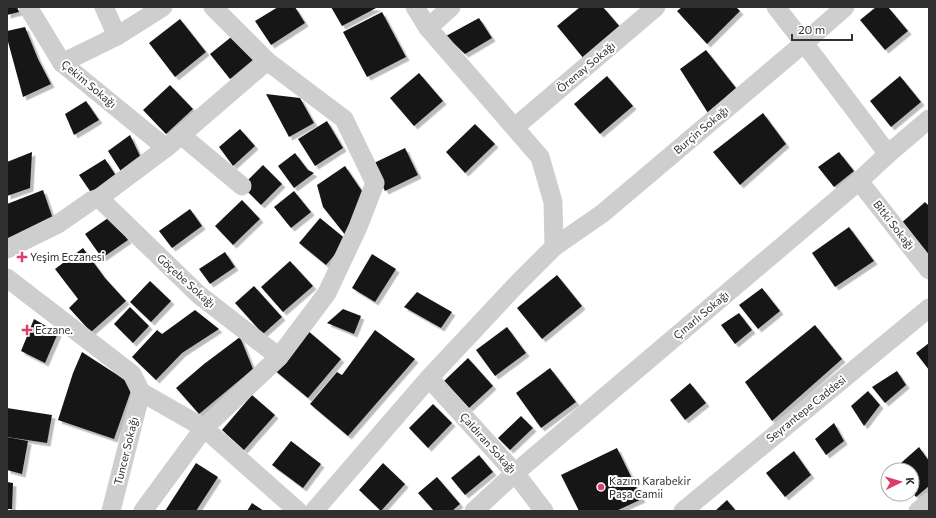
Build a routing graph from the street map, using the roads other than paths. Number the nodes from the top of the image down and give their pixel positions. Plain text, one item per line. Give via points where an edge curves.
1 (28, 7) edge
2 (104, 7) edge
3 (163, 7) edge
4 (213, 7) edge
5 (414, 7) edge
6 (450, 7) edge
7 (656, 7) edge
8 (776, 7) edge
9 (845, 7) edge
10 (428, 28) junction
11 (117, 36) junction
12 (804, 43) junction
13 (267, 61) junction
14 (62, 63) junction
15 (929, 119) edge
16 (515, 127) junction
17 (181, 135) junction
18 (166, 148) junction
19 (888, 154) junction
20 (859, 181) junction
21 (242, 186) dead end
22 (99, 198) junction
23 (554, 247) junction
24 (7, 249) edge
25 (929, 270) edge
26 (7, 278) edge
27 (929, 308) edge
28 (279, 358) junction
29 (429, 378) junction
30 (141, 392) junction
31 (204, 428) junction
32 (514, 473) junction
33 (929, 502) edge
34 (111, 511) edge
35 (143, 511) edge
36 (298, 511) edge
37 (314, 511) edge
38 (474, 511) edge
39 (544, 511) edge
40 (683, 511) edge
41 (918, 511) edge

1 - 14 street, Çekim Sokağı
2 - 11 street
3 - 11 street
4 - 13 street
5 - 10 street
6 - 10 street
7 - 16 street, Örenay Sokağı
8 - 12 street
9 - 12 street, Burçin Sokağı
10 - 16 street
11 - 14 street
12 - 19 street
12 - 23 street, Burçin Sokağı via 603,213
13 - 17 street
13 - 28 street via 344,119 375,183 358,227 327,293
14 - 18 street, Çekim Sokağı
15 - 19 street, Çınarlı Sokağı
16 - 23 street via 540,157 553,202
17 - 18 street
17 - 21 street
18 - 22 street
19 - 20 street, Çınarlı Sokağı
20 - 25 street, Bitki Sokağı
20 - 32 street, Çınarlı Sokağı
22 - 24 street via 58,224
22 - 28 street, Göçebe Sokağı via 198,294
23 - 29 street, Burçin Sokağı
26 - 30 street via 132,374
27 - 40 street, Seyrantepe Caddesi
28 - 31 street
29 - 32 street, Çaldıran Sokağı
29 - 37 street, Burçin Sokağı
30 - 31 street
30 - 34 street, Tuncer Sokağı
31 - 35 street
31 - 36 street
32 - 38 street, Çınarlı Sokağı
32 - 39 street, Çaldıran Sokağı
33 - 41 street

